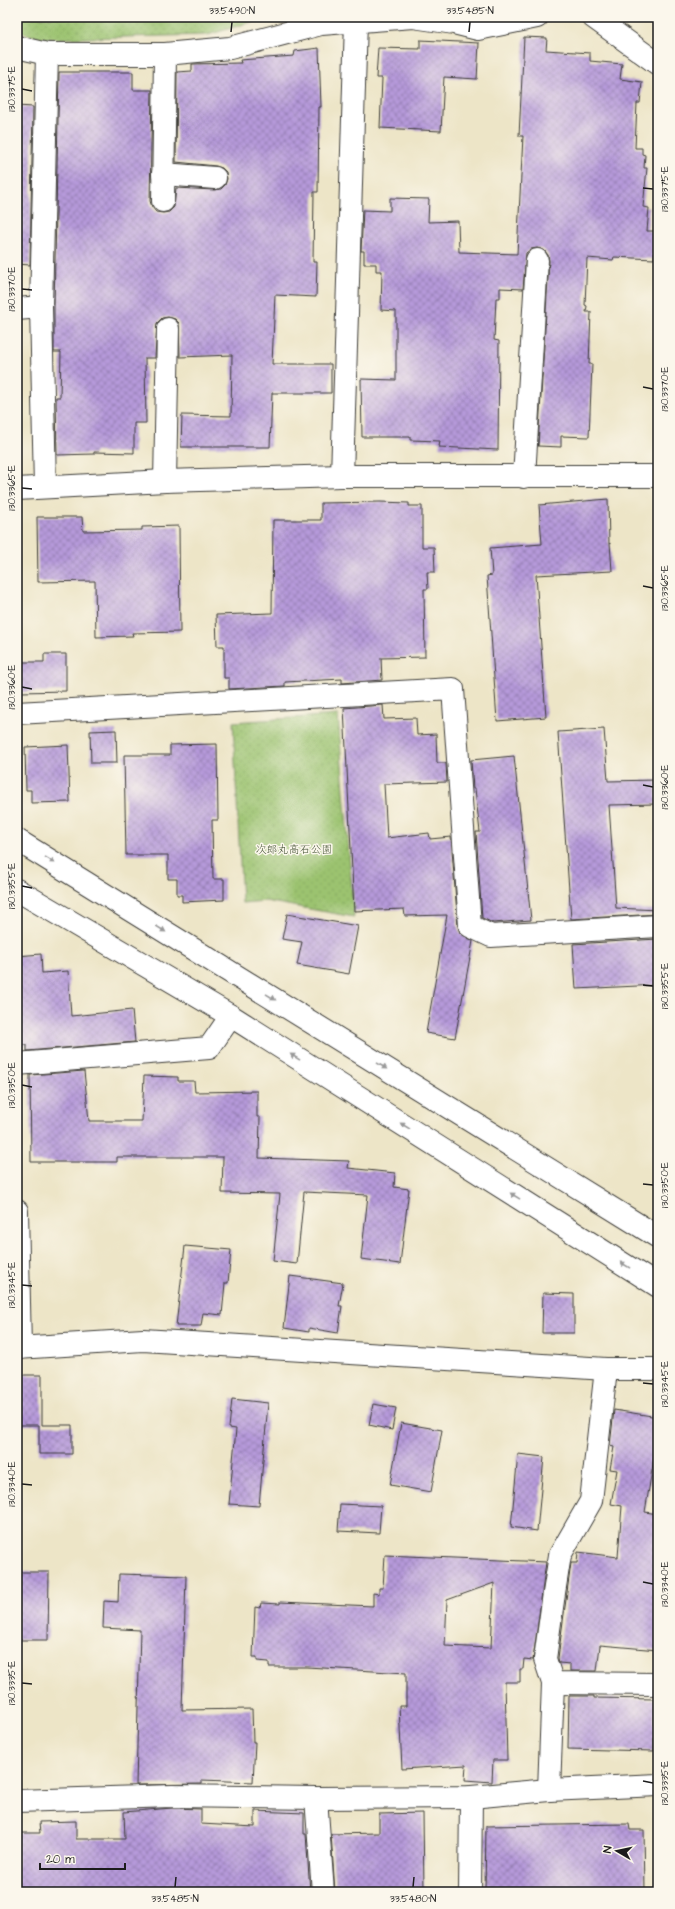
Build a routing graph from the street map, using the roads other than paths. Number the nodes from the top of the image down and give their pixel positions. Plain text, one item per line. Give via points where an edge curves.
1 (537, 17) edge
2 (592, 17) edge
3 (356, 21) junction
4 (17, 47) edge
5 (47, 54) junction
6 (165, 54) junction
7 (658, 64) edge
8 (164, 174) junction
9 (215, 178) dead end
10 (162, 200) dead end
11 (537, 260) dead end
12 (41, 307) junction
13 (17, 309) edge
14 (168, 329) dead end
15 (342, 476) junction
16 (658, 476) edge
17 (524, 477) junction
18 (165, 481) junction
19 (45, 487) junction
20 (17, 489) edge
21 (17, 713) edge
22 (17, 840) edge
23 (17, 890) edge
24 (658, 926) edge
25 (231, 1016) junction
26 (17, 1064) edge
27 (17, 1211) edge
28 (658, 1237) edge
29 (658, 1286) edge
30 (18, 1348) edge
31 (606, 1369) junction
32 (658, 1369) edge
33 (553, 1683) junction
34 (658, 1684) edge
35 (658, 1785) edge
36 (549, 1790) junction
37 (471, 1797) junction
38 (316, 1798) junction
39 (17, 1801) edge
40 (323, 1892) edge
41 (470, 1892) edge

1 - 3 street via 478,29 413,17
2 - 7 street
3 - 6 street via 321,24 230,48
3 - 15 street
4 - 5 street
5 - 6 street
5 - 12 street
6 - 8 street
8 - 9 street
8 - 10 street
11 - 17 street
12 - 13 street
12 - 19 street
14 - 18 street
15 - 17 street
15 - 18 street
16 - 17 street
18 - 19 street
19 - 20 street
21 - 24 street via 453,689 470,926 491,936
22 -> 28 street
23 - 25 street
25 - 26 street via 209,1048
29 -> 25 street
27 - 30 street
30 - 31 street via 143,1340
31 - 32 street
31 - 33 street via 591,1501 560,1555 545,1659
33 - 34 street
33 - 36 street
35 - 36 street
36 - 37 street
37 - 38 street
37 - 41 street
38 - 39 street via 172,1796
38 - 40 street

